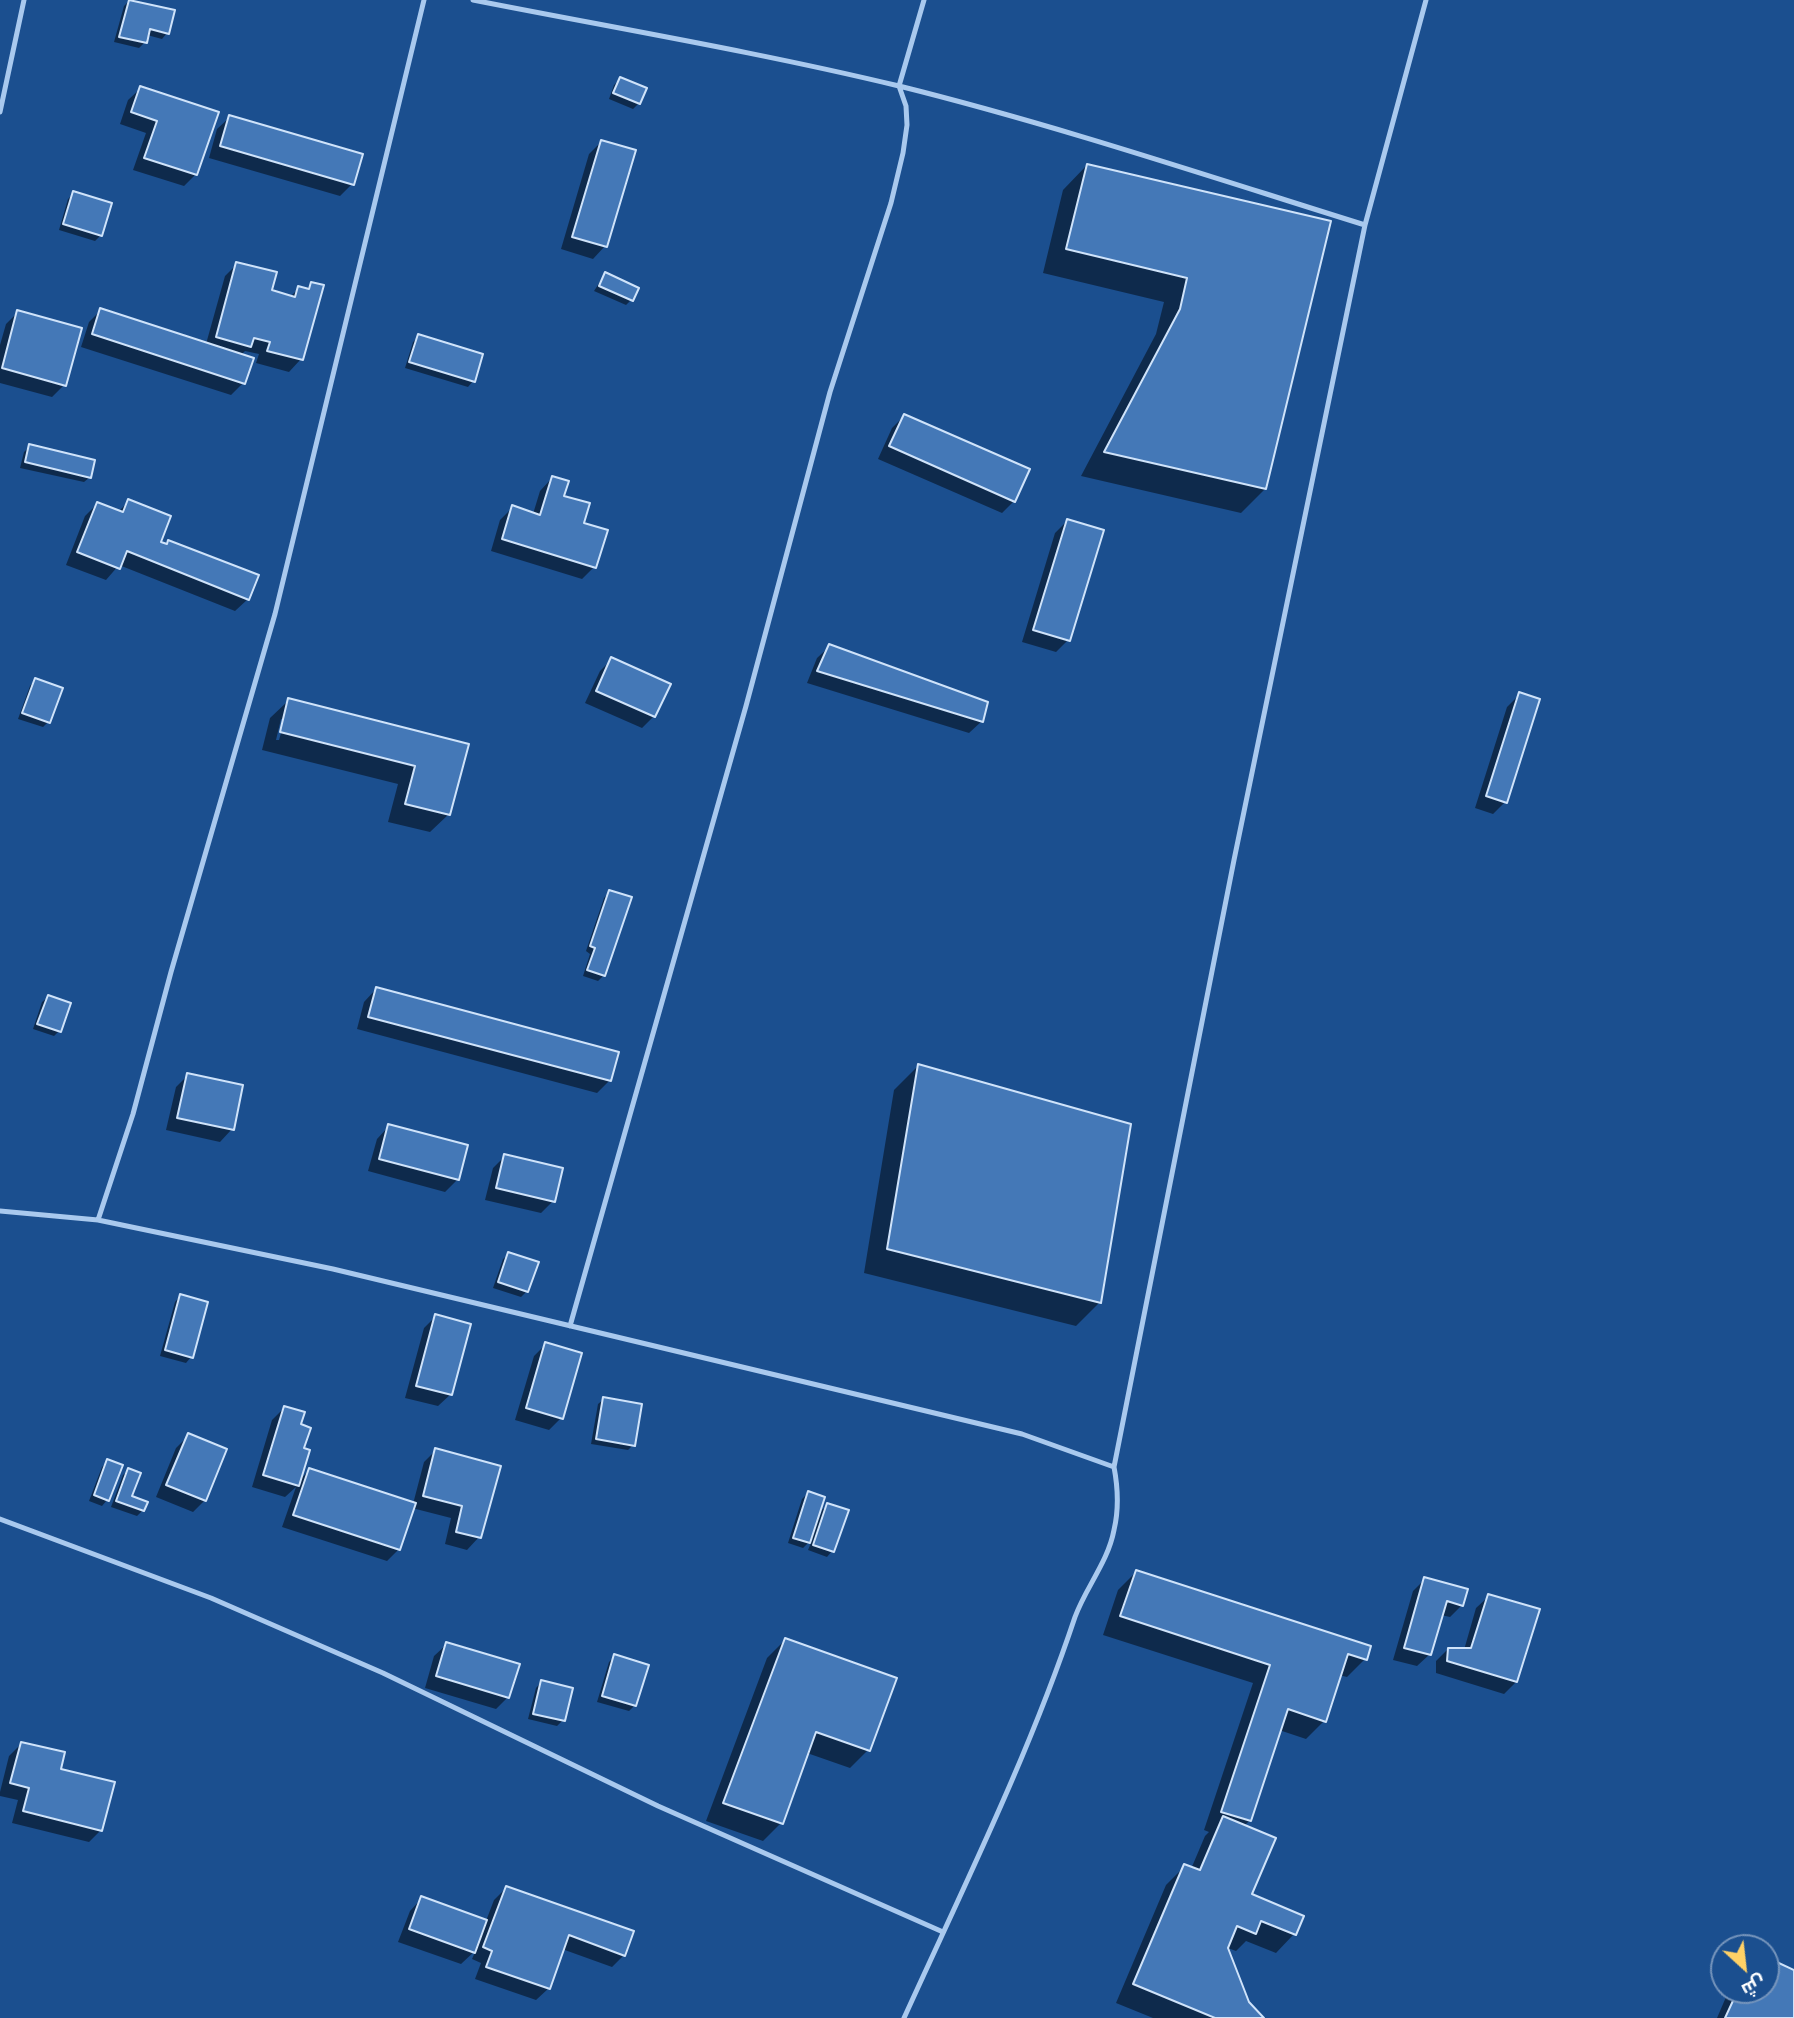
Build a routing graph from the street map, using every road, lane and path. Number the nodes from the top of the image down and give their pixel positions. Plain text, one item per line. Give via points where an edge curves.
1 (24, 0) edge
2 (424, 0) edge
3 (473, 0) edge
4 (923, 0) edge
5 (1426, 0) edge
6 (899, 86) junction
7 (0, 113) edge
8 (1365, 225) junction
9 (0, 1211) edge
10 (98, 1220) junction
11 (570, 1325) junction
12 (1114, 1467) junction
13 (0, 1519) edge
14 (943, 1932) junction
15 (904, 2018) edge

1 - 7 lane
2 - 10 lane via 275,614 133,1114
3 - 6 lane
4 - 6 lane
5 - 8 lane
6 - 8 lane via 1096,141
6 - 11 lane via 907,125 891,203 830,393 743,720
8 - 12 lane
9 - 10 lane
10 - 11 lane
11 - 12 lane via 1022,1434
12 - 14 lane via 1117,1511 1104,1561 1076,1614 1033,1735
13 - 14 lane via 211,1598 383,1673 658,1806
14 - 15 lane

